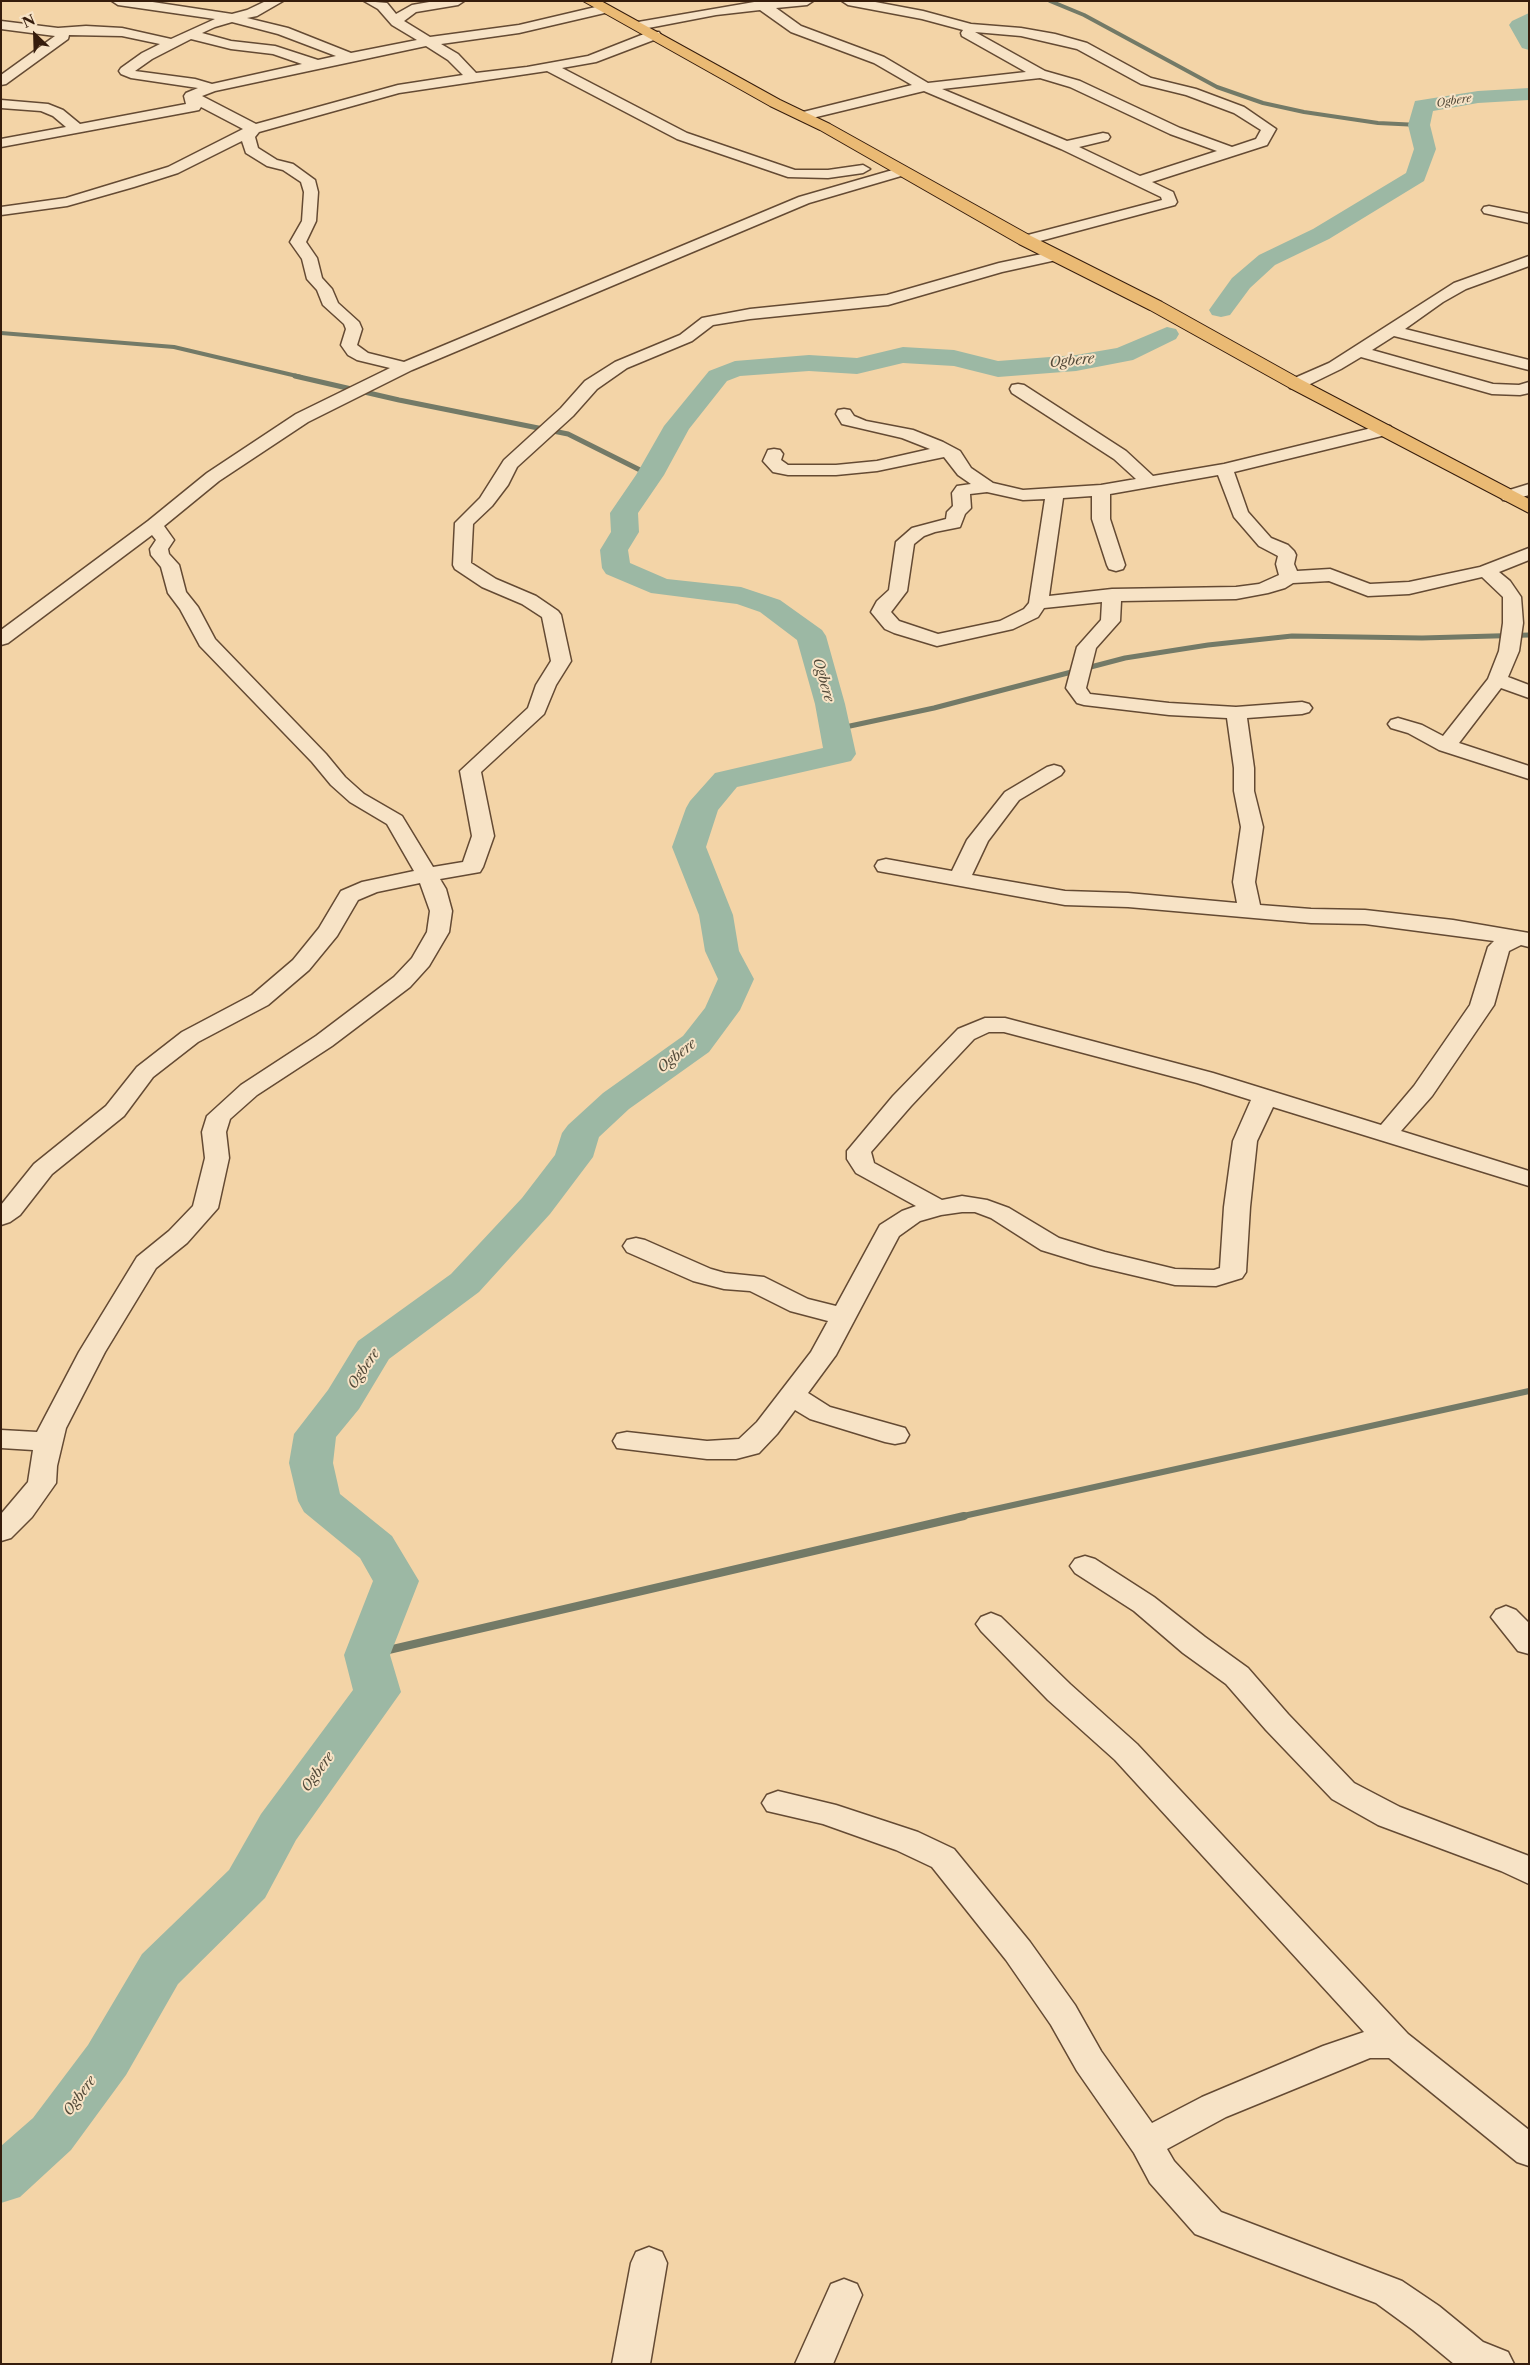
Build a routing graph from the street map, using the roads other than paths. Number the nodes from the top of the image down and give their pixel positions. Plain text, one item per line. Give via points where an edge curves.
1 (118, 1) edge
2 (277, 1) edge
3 (370, 1) edge
4 (407, 1) edge
5 (458, 1) edge
6 (807, 1) edge
7 (848, 1) edge
8 (597, 5) edge
9 (760, 5) junction
10 (420, 7) junction
11 (923, 15) junction
12 (228, 18) junction
13 (397, 22) junction
14 (1, 25) edge
15 (638, 26) junction
16 (58, 32) junction
17 (189, 34) junction
18 (654, 35) junction
19 (431, 41) junction
20 (173, 43) junction
21 (350, 56) junction
22 (5, 60) dead end
23 (27, 62) junction
24 (316, 64) junction
25 (549, 67) junction
26 (1040, 74) junction
27 (473, 77) junction
28 (1, 81) edge
29 (925, 87) junction
30 (211, 88) junction
31 (191, 96) junction
32 (1, 104) edge
33 (804, 116) junction
34 (254, 129) junction
35 (78, 130) junction
36 (1103, 137) dead end
37 (1, 143) edge
38 (1066, 146) junction
39 (1233, 152) junction
40 (896, 167) junction
41 (1141, 181) junction
42 (1489, 210) dead end
43 (1, 211) edge
44 (1529, 219) edge
45 (1025, 240) junction
46 (1056, 256) junction
47 (1529, 261) edge
48 (1391, 330) junction
49 (1358, 351) junction
50 (1485, 355) junction
51 (1529, 365) edge
52 (406, 367) junction
53 (1440, 375) junction
54 (1296, 384) junction
55 (1529, 387) edge
56 (1018, 389) dead end
57 (844, 414) dead end
58 (1384, 430) junction
59 (946, 451) junction
60 (774, 454) dead end
61 (1224, 468) junction
62 (1150, 482) junction
63 (987, 487) junction
64 (1529, 488) edge
65 (1101, 490) junction
66 (1055, 494) junction
67 (1509, 496) junction
68 (1529, 507) edge
69 (154, 525) junction
70 (1529, 554) edge
71 (1116, 565) dead end
72 (1486, 571) junction
73 (1289, 577) junction
74 (1112, 594) junction
75 (1038, 604) junction
76 (1, 639) edge
77 (1497, 680) junction
78 (1529, 692) edge
79 (1302, 708) dead end
80 (1236, 713) junction
81 (1398, 724) dead end
82 (1446, 746) junction
83 (1054, 770) dead end
84 (1529, 774) edge
85 (886, 866) dead end
86 (426, 875) junction
87 (959, 880) junction
88 (1250, 911) junction
89 (1524, 939) edge
90 (1265, 1097) junction
91 (1385, 1135) junction
92 (1529, 1179) edge
93 (938, 1208) junction
94 (1, 1217) edge
95 (636, 1246) dead end
96 (844, 1317) junction
97 (792, 1394) junction
98 (895, 1435) dead end
99 (1, 1439) edge
100 (627, 1441) dead end
101 (49, 1442) junction
102 (1, 1531) edge
103 (1085, 1566) dead end
104 (1506, 1617) dead end
105 (991, 1624) dead end
106 (1529, 1643) edge
107 (778, 1803) dead end
108 (1529, 1872) edge
109 (1396, 2044) junction
110 (1146, 2143) junction
111 (1529, 2152) edge
112 (649, 2263) dead end
113 (844, 2295) dead end
114 (631, 2364) edge
115 (814, 2364) edge
116 (1495, 2364) edge

1 - 12 street
2 - 12 street via 252,13
3 - 13 street via 384,6
4 - 10 street
5 - 10 street
6 - 9 street
7 - 11 street
8 - 15 main road
8 - 19 street via 519,29
9 - 15 street
9 - 29 street via 796,29 879,60
10 - 13 street via 412,9
11 - 26 street via 978,37
11 - 39 street via 970,28 1047,36 1082,46 1146,82 1202,95 1258,120 1268,129 1262,142
12 - 17 street
12 - 21 street via 283,31
13 - 19 street
14 - 16 street
15 - 18 main road
16 - 20 street via 122,32
16 - 23 street via 62,36
17 - 20 street
17 - 24 street via 232,45 275,50
18 - 25 street via 590,59
18 - 33 main road
19 - 21 street
19 - 27 street
20 - 30 street via 126,71
21 - 24 street
22 - 23 street
23 - 28 street
24 - 30 street
25 - 27 street
25 - 40 street via 682,136 793,174
26 - 29 street
26 - 39 street via 1074,84 1167,128
27 - 34 street via 398,89
29 - 33 street
29 - 38 street
30 - 31 street
31 - 34 street
31 - 35 street via 194,107
32 - 35 street via 43,107 58,113
33 - 40 main road
34 - 43 street via 173,170 67,202
34 - 52 street via 248,137 251,150 308,180 311,192 309,220 298,242 331,305 351,322 354,329 349,345 363,357
35 - 37 street
36 - 38 street
38 - 41 street
39 - 41 street
40 - 45 main road
40 - 52 street via 804,200
41 - 45 street via 1168,194 1170,202
42 - 44 street
45 - 46 main road
46 - 54 main road via 1156,306
46 - 86 street via 999,268 888,300 708,321 686,338 622,365 591,385 568,412 510,464 486,502 464,523 462,565 551,615 561,661 546,685 537,710 470,771 483,836 472,867
47 - 48 street via 1460,286
48 - 49 street
48 - 50 street
49 - 53 street
49 - 54 street
50 - 51 street
50 - 53 street
52 - 69 street via 302,418 213,477
53 - 55 street via 1505,391
54 - 58 main road
56 - 62 street via 1120,456
57 - 59 street via 848,420 907,434
58 - 61 street
58 - 67 main road
59 - 60 street via 877,466 817,470 779,468 772,461
59 - 63 street via 954,455 964,471
61 - 62 street
61 - 73 street via 1240,513 1265,542 1288,555 1285,564
62 - 65 street
63 - 66 street via 1023,495
63 - 75 street via 961,493 962,508 956,512 954,523 918,532 906,542 898,591 881,612 892,625 937,640 1006,625 1031,613
64 - 67 street
65 - 66 street
65 - 71 street via 1102,519
66 - 75 street
67 - 68 main road
69 - 76 street
69 - 86 street via 165,540 159,549 160,555 170,565 178,593 207,642 338,780 358,798 394,820
70 - 72 street
72 - 73 street via 1386,590 1360,588 1330,575
72 - 77 street via 1504,585 1512,597 1509,651
73 - 74 street via 1278,584 1236,593
74 - 75 street
74 - 80 street via 1110,622 1087,647 1076,688 1084,699
77 - 78 street
77 - 82 street
79 - 80 street
80 - 88 street via 1244,791 1252,827 1244,882
81 - 82 street via 1415,729
82 - 84 street
83 - 87 street via 1012,796 978,840
85 - 87 street
86 - 94 street via 370,887 349,896 330,931 301,965 260,1000 190,1037 145,1072 115,1111 43,1169
86 - 101 street via 441,911 438,932 421,961 402,982 324,1041 249,1090 219,1116 214,1132 217,1158 205,1208 178,1237 146,1263 92,1352 52,1428
87 - 88 street via 1065,898
88 - 89 street via 1365,916
89 - 91 street via 1499,947 1482,1005 1423,1091
90 - 91 street
90 - 93 street via 1245,1141 1233,1272 1216,1278 1175,1277 1091,1257 1050,1244 1000,1213 978,1205
90 - 93 street via 1005,1025 985,1026 966,1034 859,1151 859,1160 865,1168
91 - 92 street
93 - 96 street via 911,1216 889,1231
95 - 96 street via 702,1275 724,1281 755,1283 799,1306
96 - 97 street via 823,1355
97 - 98 street via 820,1413
97 - 100 street via 767,1428 749,1446 736,1450
99 - 101 street
101 - 102 street via 42,1483
103 - 108 street via 1144,1604 1237,1676 1343,1791 1389,1816 1512,1862
104 - 106 street
105 - 109 street via 1059,1692 1126,1752
107 - 110 street via 824,1813 907,1841 943,1858 1018,1950
109 - 110 street via 1370,2044 1335,2056 1214,2107
109 - 111 street
110 - 116 street via 1162,2172 1208,2223 1389,2292 1470,2354
112 - 114 street
113 - 115 street

